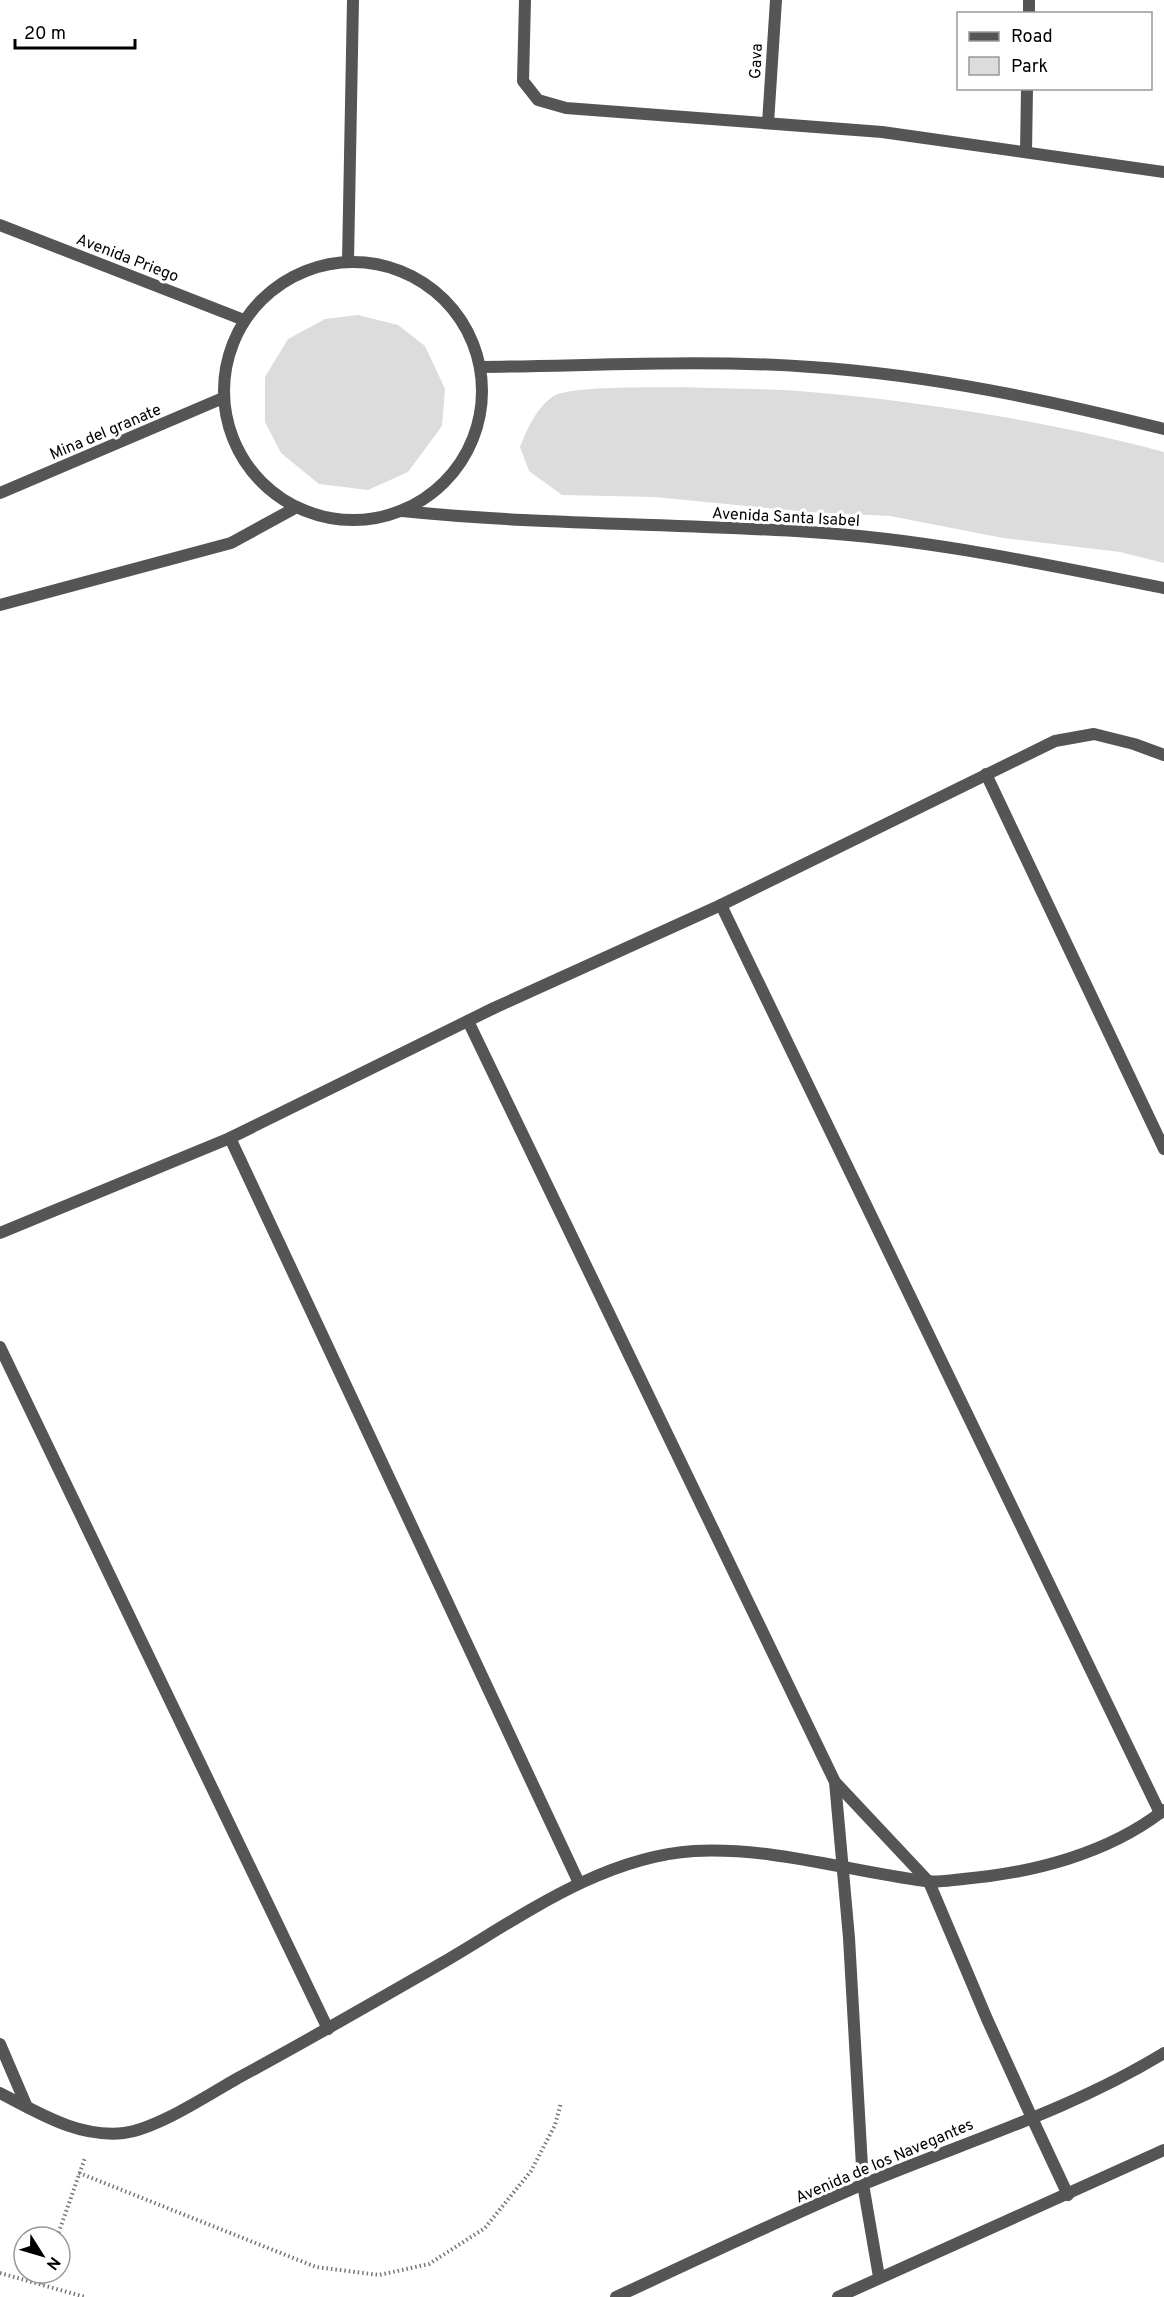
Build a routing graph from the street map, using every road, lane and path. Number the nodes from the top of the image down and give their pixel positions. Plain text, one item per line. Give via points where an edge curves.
1 (353, 0) edge
2 (525, 0) edge
3 (776, 0) edge
4 (1027, 90) edge
5 (768, 123) junction
6 (1026, 153) junction
7 (1164, 172) edge
8 (0, 225) edge
9 (348, 261) junction
10 (244, 320) junction
11 (480, 368) junction
12 (223, 398) junction
13 (1164, 429) edge
14 (0, 493) edge
15 (295, 508) junction
16 (402, 511) junction
17 (1164, 588) edge
18 (0, 605) edge
19 (1164, 755) edge
20 (986, 774) junction
21 (721, 905) junction
22 (468, 1020) junction
23 (230, 1138) junction
24 (1164, 1149) edge
25 (0, 1233) edge
26 (0, 1347) edge
27 (835, 1782) junction
28 (1162, 1812) edge
29 (841, 1865) junction
30 (929, 1882) junction
31 (579, 1883) junction
32 (328, 2029) junction
33 (0, 2044) edge
34 (1164, 2053) edge
35 (0, 2093) edge
36 (561, 2103) dead end
37 (27, 2107) junction
38 (1032, 2118) junction
39 (94, 2132) junction
40 (1164, 2150) edge
41 (79, 2174) junction
42 (863, 2184) junction
43 (1068, 2195) junction
44 (61, 2225) edge
45 (879, 2277) junction
46 (44, 2285) edge
47 (85, 2297) edge
48 (616, 2297) edge
49 (838, 2297) edge

1 - 9 street
2 - 5 street via 523,81 538,100 566,108
3 - 5 street, Gava
4 - 6 street
5 - 6 street via 882,132
6 - 7 street
8 - 10 street, Avenida Priego
9 - 10 street via 318,266 289,278 264,296
9 - 11 street via 408,273 434,289 461,320
10 - 12 street via 224,371
11 - 13 street via 730,363 813,367 992,391
11 - 16 street via 477,429 464,457 441,485
12 - 14 street, Mina del granate
12 - 15 street via 227,426 242,459 272,493
15 - 16 street via 348,521
15 - 18 street via 231,543
16 - 17 street, Avenida Santa Isabel via 499,520 811,532 932,545
19 - 20 street via 1094,734 1055,741
20 - 21 street
20 - 24 street
21 - 22 street
21 - 28 street
22 - 23 street
22 - 27 street
23 - 25 street
23 - 31 street
26 - 32 street
27 - 29 street
27 - 30 street
28 - 30 street via 1119,1838 1061,1861 1004,1875
29 - 30 street
29 - 31 street via 741,1850 689,1851 643,1861
29 - 42 street
30 - 38 street
31 - 32 street
32 - 39 street via 166,2117 126,2133
33 - 37 street
34 - 38 street, Avenida de los Navegantes via 1132,2073
35 - 37 street
36 - 41 path via 555,2125 531,2171 485,2228 429,2264 380,2275 316,2267
37 - 39 street via 61,2125
38 - 42 street, Avenida de los Navegantes
38 - 43 street
39 - 41 path
40 - 43 street
41 - 44 path
42 - 45 street
42 - 48 street, Avenida de los Navegantes
43 - 45 street
45 - 49 street
46 - 47 path

